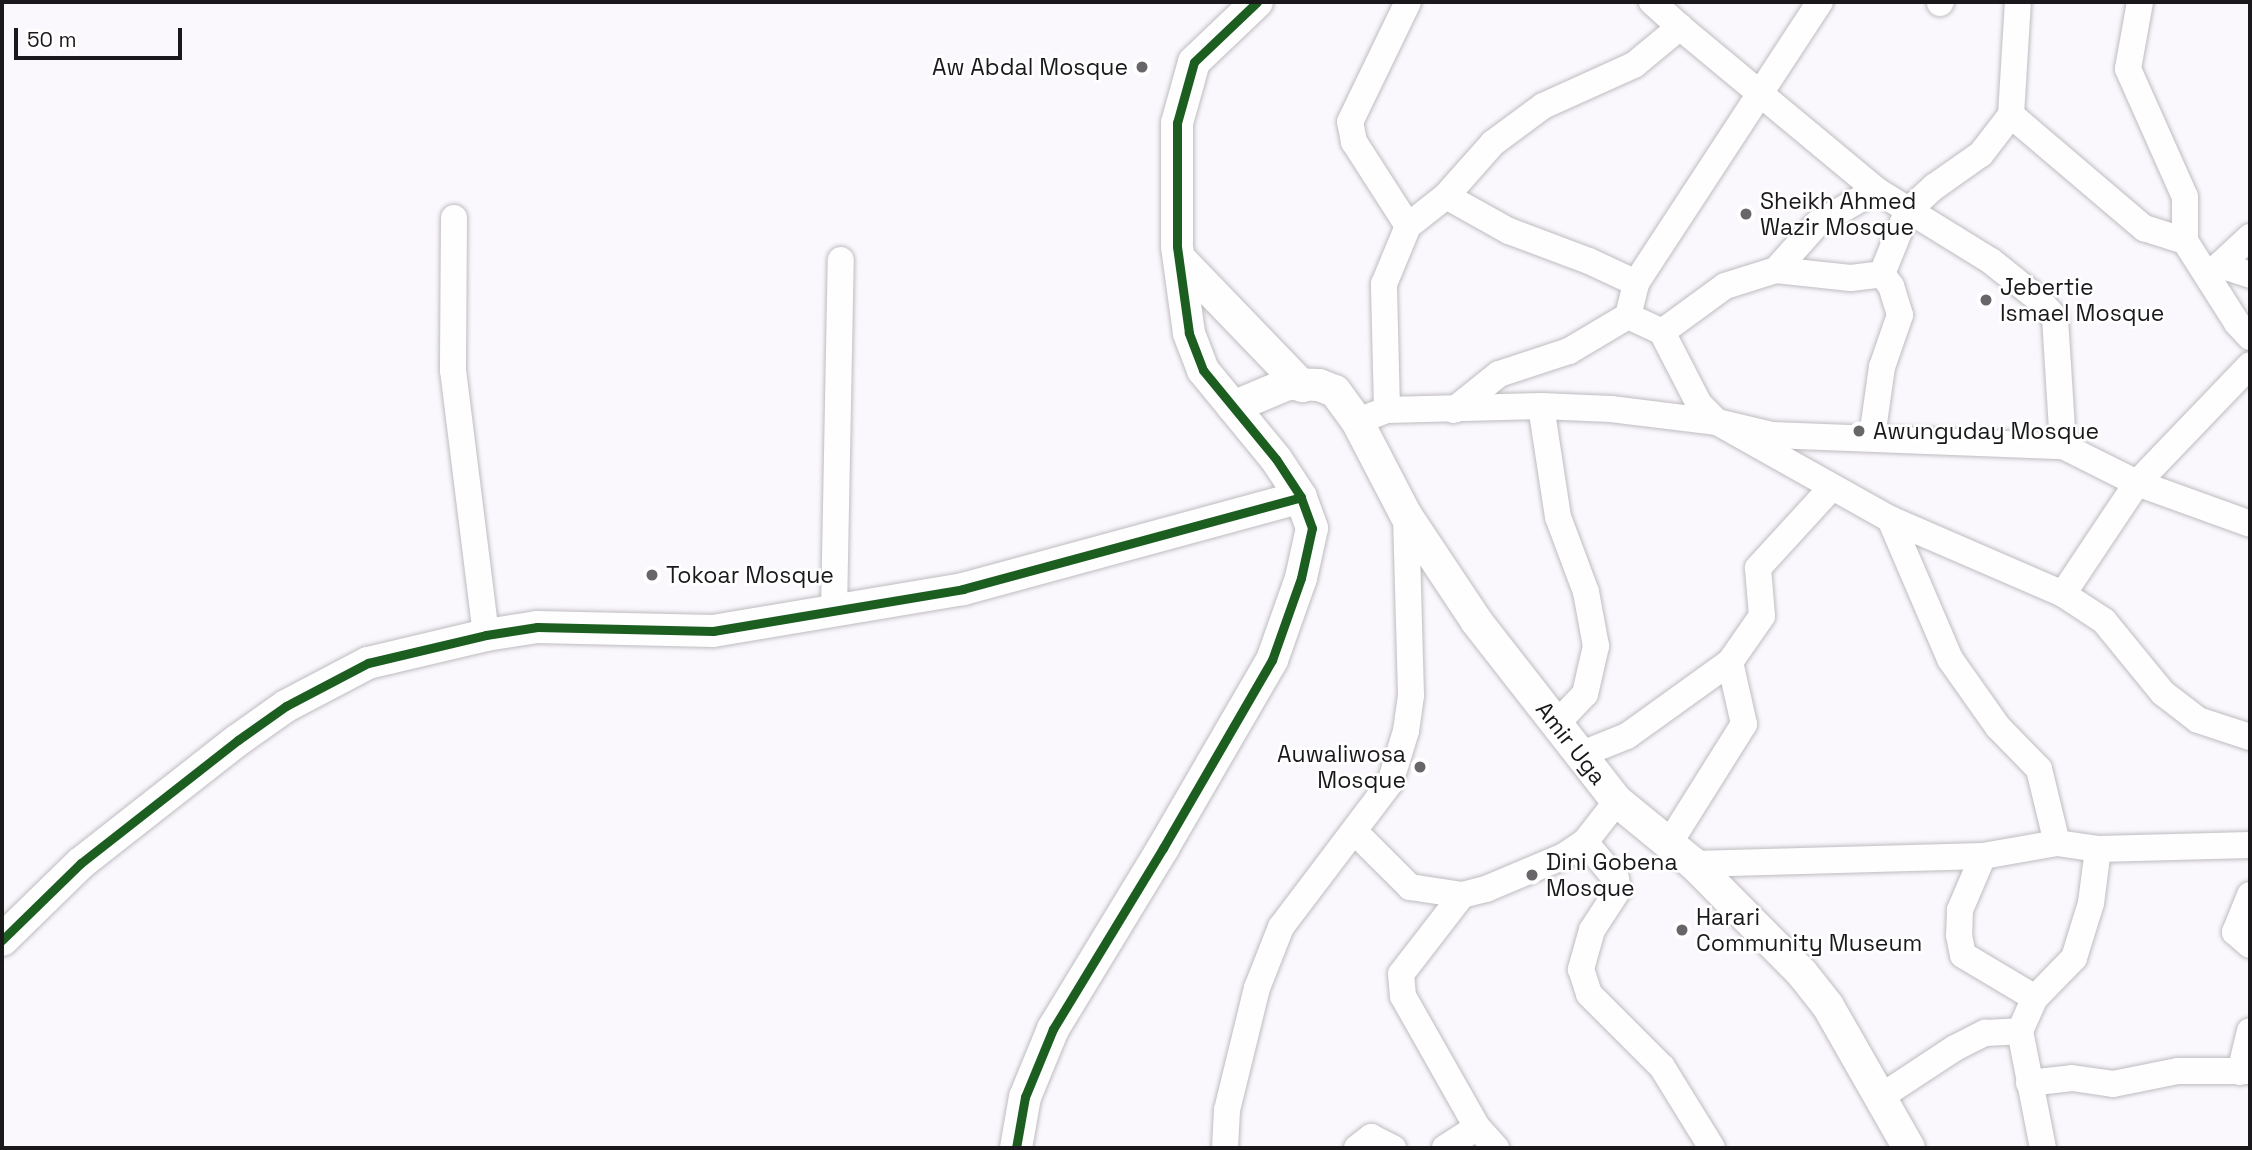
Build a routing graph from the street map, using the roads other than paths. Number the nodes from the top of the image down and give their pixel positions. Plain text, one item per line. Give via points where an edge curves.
1 (1257, 2) edge
2 (1408, 2) edge
3 (1652, 2) edge
4 (1820, 2) edge
5 (2018, 2) edge
6 (2140, 2) edge
7 (1680, 27) junction
8 (1758, 94) junction
9 (2011, 115) junction
10 (1876, 190) junction
11 (1446, 196) junction
12 (1908, 212) junction
13 (454, 218) dead end
14 (1408, 226) junction
15 (2250, 237) edge
16 (2185, 241) junction
17 (1179, 258) junction
18 (841, 260) dead end
19 (1776, 270) junction
20 (2214, 270) junction
21 (1882, 274) junction
22 (2250, 275) edge
23 (1636, 283) junction
24 (1628, 316) junction
25 (1662, 332) junction
26 (2250, 337) edge
27 (2250, 365) edge
28 (1302, 386) junction
29 (1541, 406) junction
30 (1233, 407) junction
31 (1387, 410) junction
32 (1454, 410) junction
33 (1357, 421) junction
34 (1717, 422) junction
35 (1872, 437) junction
36 (2063, 446) junction
37 (2137, 483) junction
38 (1831, 488) junction
39 (1301, 497) junction
40 (1406, 515) junction
41 (1890, 519) junction
42 (2250, 524) edge
43 (2063, 594) junction
44 (834, 611) junction
45 (486, 635) junction
46 (1730, 662) junction
47 (1556, 724) junction
48 (2250, 737) edge
49 (1582, 754) junction
50 (1617, 801) junction
51 (1355, 832) junction
52 (1585, 842) junction
53 (1670, 842) junction
54 (2057, 843) junction
55 (2250, 845) edge
56 (2098, 849) junction
57 (1983, 856) junction
58 (1694, 864) junction
59 (1462, 895) junction
60 (2250, 895) edge
61 (2, 940) edge
62 (2250, 945) edge
63 (2035, 998) junction
64 (2021, 1031) junction
65 (2250, 1031) edge
66 (2245, 1072) edge
67 (2029, 1083) junction
68 (1882, 1096) junction
69 (1476, 1127) junction
70 (1016, 1148) edge
71 (1225, 1148) edge
72 (1357, 1148) edge
73 (1392, 1148) edge
74 (1445, 1148) edge
75 (1496, 1148) edge
76 (1712, 1148) edge
77 (1909, 1148) edge
78 (2043, 1148) edge

1 - 17 street via 1194,62 1177,123
2 - 14 street via 1350,122 1354,142
3 - 7 street
4 - 8 street
5 - 9 street
6 - 16 street via 2127,69 2185,197
7 - 8 street
7 - 11 street via 1634,65 1533,113 1493,143
8 - 10 street
8 - 23 street
9 - 12 street via 1981,154
9 - 16 street via 2144,228
10 - 12 street
10 - 19 street via 1817,224
11 - 14 street
11 - 23 street via 1509,231
12 - 21 street
12 - 36 street via 1991,261 2055,318
13 - 45 street via 453,370
14 - 31 street via 1384,284
15 - 20 street
16 - 20 street
17 - 28 street
17 - 30 street via 1189,332 1203,370
18 - 44 street
19 - 21 street via 1851,278
19 - 25 street via 1725,286
20 - 22 street
20 - 26 street via 2237,323
21 - 35 street via 1891,286 1899,315 1882,367
23 - 24 street
24 - 25 street
24 - 32 street via 1569,351 1499,374
25 - 34 street via 1699,404
27 - 37 street
28 - 30 street, Amir Uga via 1288,384
28 - 33 street, Amir Uga via 1319,385 1335,391
29 - 32 street
29 - 34 street
29 - 47 street via 1558,517 1586,593 1596,646 1585,694
30 - 39 street
31 - 32 street
31 - 33 street
33 - 40 street, Amir Uga
34 - 35 street via 1772,435
34 - 38 street
35 - 36 street
36 - 37 street
37 - 42 street
37 - 43 street
38 - 41 street
38 - 46 street via 1758,568 1762,616
39 - 44 street via 962,589
39 - 70 street via 1312,528 1301,578 1272,660 1053,1029 1026,1097
40 - 47 street, Amir Uga via 1477,622
40 - 51 street via 1411,695 1406,731 1390,783
41 - 43 street
41 - 54 street via 1950,659 1998,727 2039,769
43 - 48 street via 2104,621 2163,693 2197,720
44 - 45 street via 713,631 537,627
45 - 61 street via 368,663 285,706 81,863
46 - 49 street via 1627,736
46 - 53 street via 1744,724
47 - 49 street, Amir Uga
49 - 50 street, Amir Uga
50 - 52 street
50 - 53 street, Amir Uga
51 - 59 street via 1410,887
51 - 71 street via 1281,927 1257,988 1227,1110
52 - 59 street via 1564,856
52 - 76 street via 1616,879 1618,890 1592,930 1581,969 1589,994 1662,1067
53 - 58 street, Amir Uga
54 - 56 street
54 - 57 street
55 - 56 street
56 - 63 street via 2091,903 2074,958
57 - 58 street
57 - 63 street via 1960,910 1963,955
58 - 68 street, Amir Uga via 1802,973 1828,1006
59 - 69 street via 1401,974 1403,996
60 - 62 street via 2235,932
63 - 64 street
64 - 67 street
64 - 68 street via 1986,1033
65 - 66 street
66 - 67 street via 2178,1071 2113,1084 2072,1078
67 - 78 street
68 - 77 street, Amir Uga
69 - 74 street
69 - 75 street
72 - 73 street via 1371,1137

